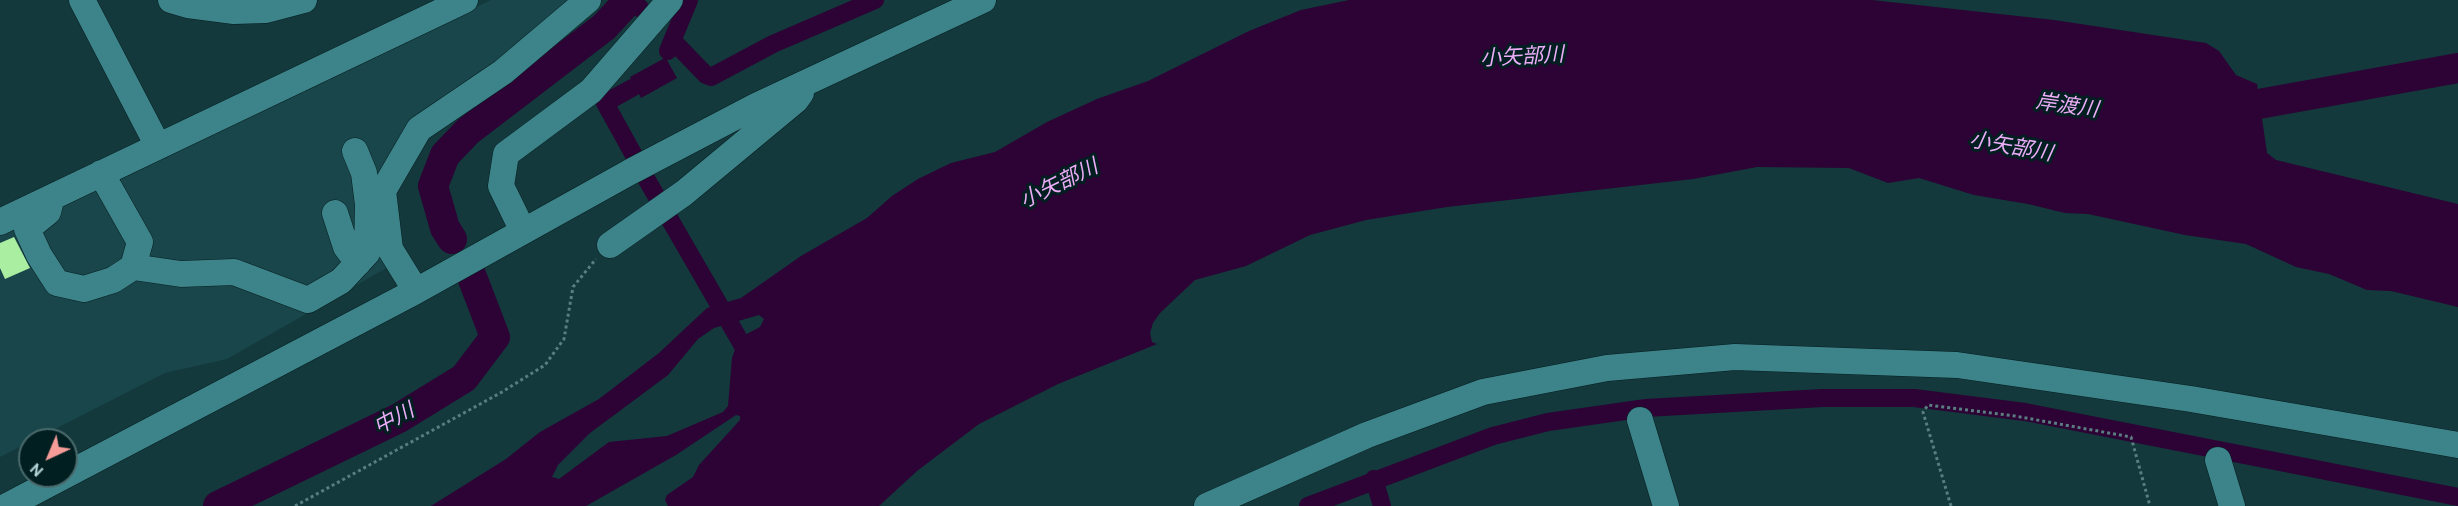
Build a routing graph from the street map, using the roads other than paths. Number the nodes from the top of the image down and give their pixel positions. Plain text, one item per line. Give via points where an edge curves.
1 (82, 0) edge
2 (171, 0) edge
3 (304, 0) edge
4 (465, 0) edge
5 (588, 0) edge
6 (670, 0) edge
7 (983, 0) edge
8 (808, 82) junction
9 (158, 146) junction
10 (355, 151) dead end
11 (101, 173) junction
12 (52, 197) junction
13 (335, 213) dead end
14 (0, 222) edge
15 (523, 231) junction
16 (610, 245) road end
17 (358, 263) junction
18 (134, 267) junction
19 (417, 291) junction
20 (1640, 420) dead end
21 (2458, 445) edge
22 (2218, 460) dead end
23 (8, 506) edge
24 (1206, 506) edge
25 (1666, 506) edge
26 (2232, 506) edge

1 - 9 street
2 - 3 street via 188,5 266,10
4 - 9 street
5 - 19 street via 503,72 419,129 383,191 390,249
6 - 15 street via 591,91 506,154 501,186
7 - 8 street
8 - 15 street
8 - 16 street via 795,100 684,193
9 - 11 street
10 - 17 street via 364,173 369,226 367,253
11 - 12 street
11 - 18 street via 140,242
12 - 14 street
12 - 18 street via 48,212 27,229 57,283 84,289 113,280
13 - 17 street via 346,247
15 - 19 street
17 - 18 street via 341,281 308,300 234,272 181,274
19 - 23 street
20 - 25 street
21 - 24 street via 2191,399 1957,365 1735,357 1607,368 1483,392 1366,435
22 - 26 street

